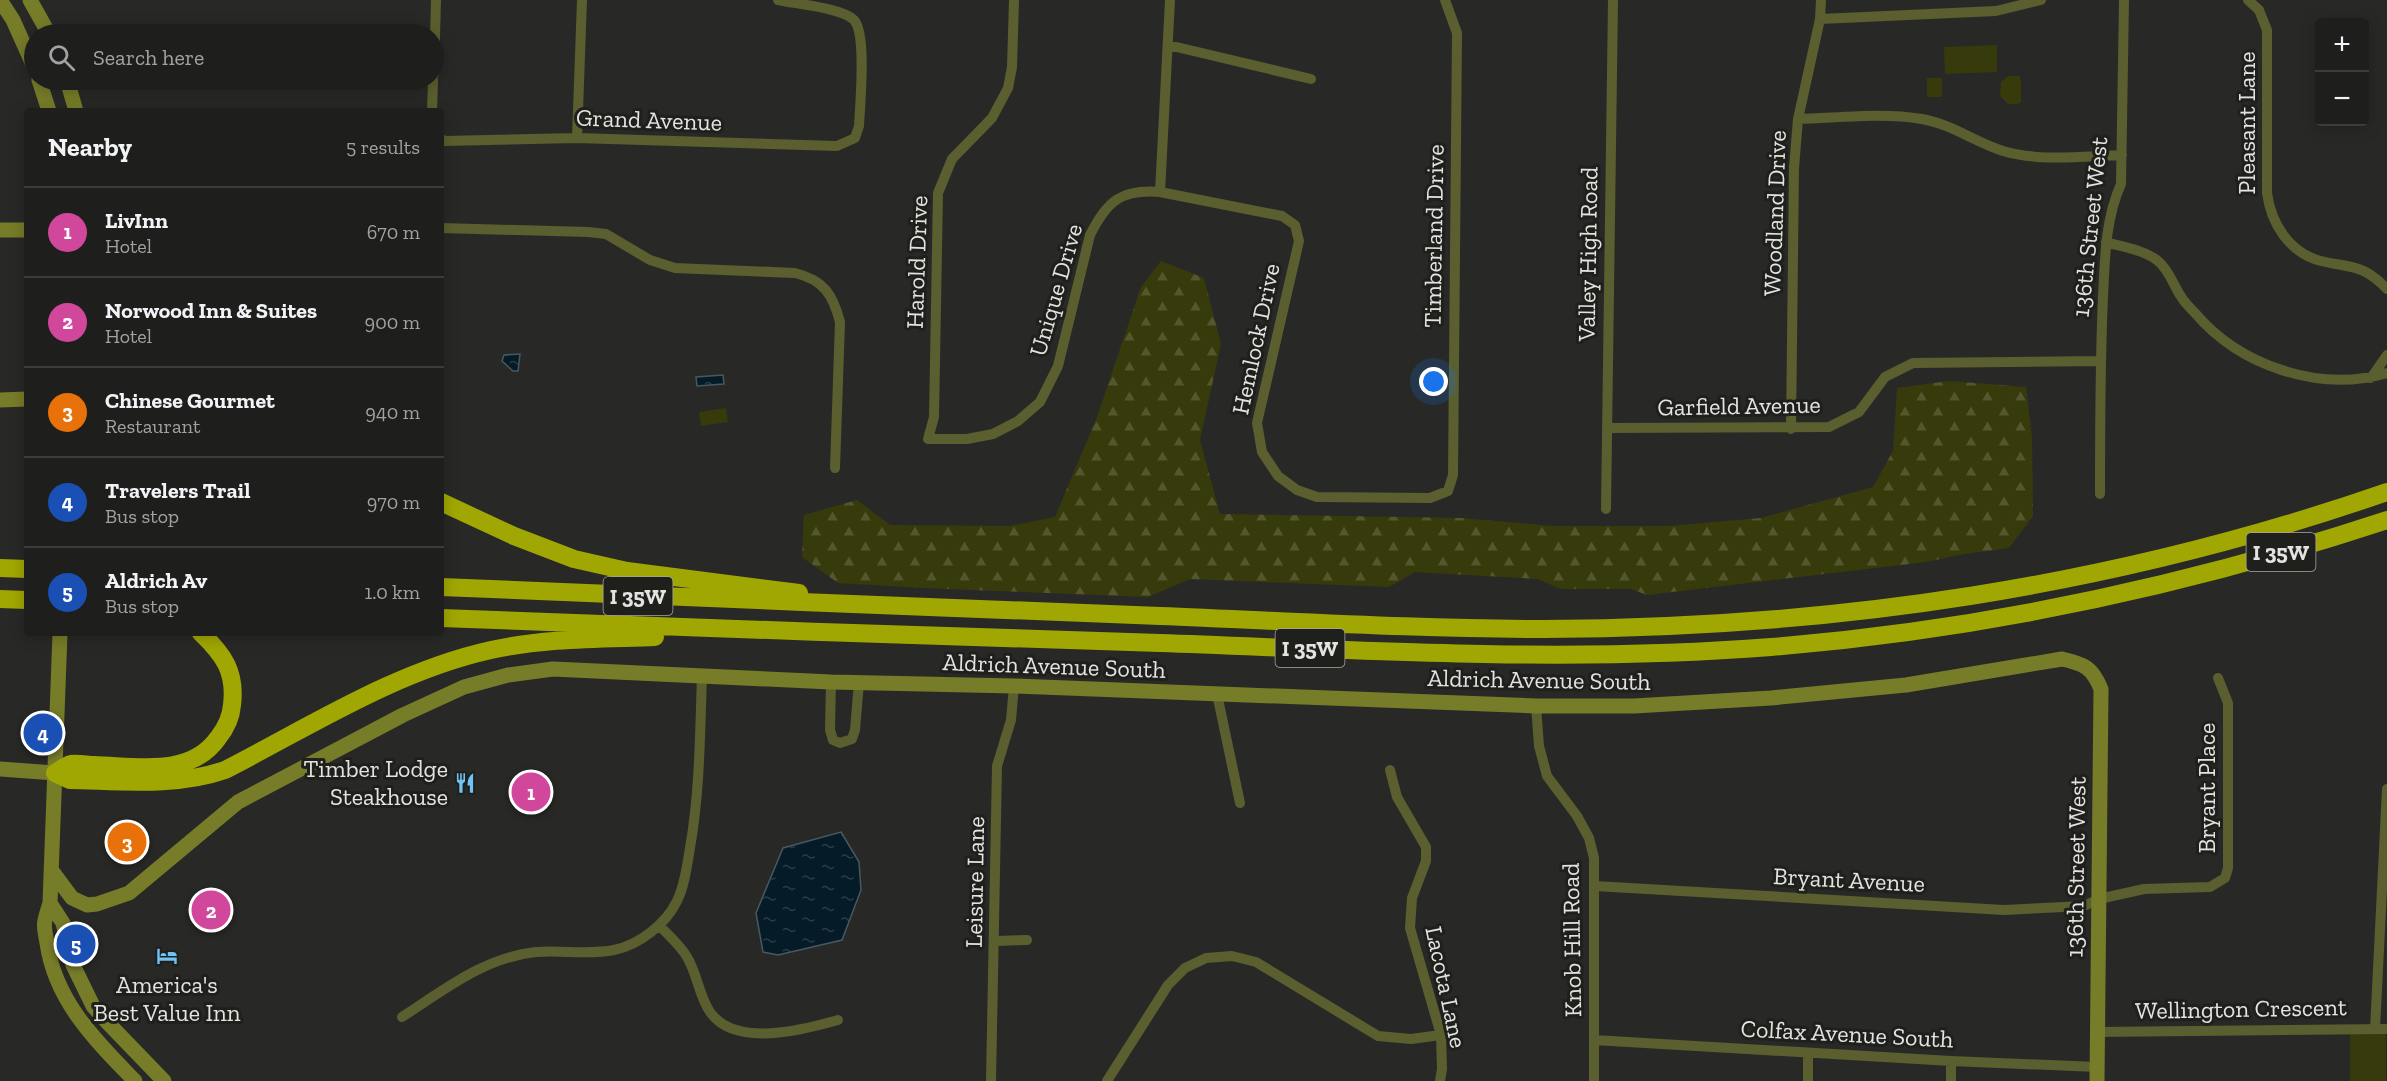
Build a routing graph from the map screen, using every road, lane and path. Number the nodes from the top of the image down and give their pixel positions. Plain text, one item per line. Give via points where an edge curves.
1 (0, 0) edge
2 (30, 0) edge
3 (436, 0) edge
4 (582, 0) edge
5 (778, 0) edge
6 (1014, 0) edge
7 (1170, 0) edge
8 (1445, 0) edge
9 (1612, 0) edge
10 (1821, 0) edge
11 (2041, 0) edge
12 (2124, 0) edge
13 (2248, 0) edge
14 (1820, 19) junction
15 (44, 24) edge
16 (435, 24) edge
17 (24, 45) edge
18 (1168, 45) junction
19 (1311, 79) dead end
20 (42, 90) edge
21 (70, 90) edge
22 (433, 90) edge
23 (48, 108) edge
24 (75, 108) edge
25 (432, 108) edge
26 (1798, 119) junction
27 (577, 138) junction
28 (444, 140) edge
29 (2122, 156) junction
30 (1160, 192) junction
31 (444, 228) edge
32 (0, 230) edge
33 (24, 230) edge
34 (2106, 242) junction
35 (2387, 289) edge
36 (2387, 355) edge
37 (2100, 362) junction
38 (2387, 373) edge
39 (2371, 378) junction
40 (24, 399) edge
41 (0, 400) edge
42 (1607, 428) junction
43 (1791, 429) junction
44 (928, 439) joint
45 (835, 468) dead end
46 (1453, 475) joint
47 (2387, 492) edge
48 (2100, 494) dead end
49 (444, 503) edge
50 (1606, 509) dead end
51 (2387, 520) edge
52 (0, 568) edge
53 (24, 568) edge
54 (444, 587) edge
55 (0, 599) edge
56 (24, 600) edge
57 (835, 604) junction
58 (444, 618) edge
59 (798, 632) junction
60 (60, 636) edge
61 (204, 636) edge
62 (2080, 663) joint
63 (702, 675) junction
64 (2218, 678) dead end
65 (831, 682) junction
66 (859, 682) junction
67 (1014, 686) junction
68 (1217, 694) junction
69 (1536, 706) junction
70 (0, 769) edge
71 (1390, 770) dead end
72 (55, 772) junction
73 (2387, 789) edge
74 (1240, 803) dead end
75 (52, 871) junction
76 (1595, 886) junction
77 (2099, 899) junction
78 (50, 903) junction
79 (87, 905) junction
80 (659, 925) junction
81 (1027, 940) dead end
82 (995, 941) junction
83 (402, 1017) dead end
84 (838, 1020) dead end
85 (2375, 1029) junction
86 (2387, 1029) edge
87 (2096, 1032) junction
88 (1441, 1035) junction
89 (1594, 1040) junction
90 (1808, 1053) junction
91 (1951, 1061) junction
92 (2097, 1074) edge
93 (135, 1081) edge
94 (164, 1081) edge
95 (991, 1081) edge
96 (1107, 1081) edge
97 (1440, 1081) edge
98 (1594, 1081) edge
99 (1808, 1081) edge
100 (1951, 1081) edge

1 - 17 street
2 - 15 street
3 - 16 street
4 - 27 street
5 - 27 street, Grand Avenue via 841,13 855,21 862,39 860,126 855,138 837,146
6 - 44 street, Harold Drive via 1008,88 992,118 952,159 938,193 934,417
7 - 18 street
8 - 46 street, Timberland Drive via 1457,33
9 - 42 street, Valley High Road
10 - 14 street, Woodland Drive
11 - 14 street via 1996,11
12 - 29 street, 136th Street West
13 - 35 street, Pleasant Lane via 2259,10 2267,30 2267,192 2272,217 2284,237 2302,252 2320,261 2354,266 2375,276
14 - 26 street, Woodland Drive
18 - 19 street
18 - 30 street
20 - 23 street
21 - 24 street
22 - 25 street
26 - 29 street via 1908,117 1939,123 1978,142 2016,154
26 - 43 street, Woodland Drive
27 - 28 street, Grand Avenue
29 - 34 street, 136th Street West via 2121,184 2110,213
30 - 44 street, Unique Drive via 1131,192 1120,197 1098,219 1090,235 1058,366 1040,402 1018,421 993,434
30 - 46 street, Hemlock Drive via 1282,216 1295,225 1299,241 1257,423 1262,452 1278,476 1297,490 1317,497 1430,498 1448,491
31 - 45 street via 606,234 650,260 675,268 810,276 834,299 840,322
32 - 33 street
34 - 37 street, 136th Street West
34 - 39 street via 2158,260 2195,314 2217,335 2249,356 2300,375
36 - 39 street
37 - 43 street, Garfield Avenue via 1913,363 1885,377 1859,412 1829,427
37 - 48 street, 136th Street West
38 - 39 street
40 - 41 street
42 - 43 street, Garfield Avenue
42 - 50 street, Valley High Road
47 - 57 highway, I 35W via 2229,540 2063,581 1895,608 1721,624 1508,629
49 - 57 highway via 574,559 627,571 792,591
51 - 59 highway, I 35W via 2152,587 2059,608 1895,634 1771,647 1529,655
52 - 53 highway
54 - 57 highway, I 35W
55 - 56 highway
58 - 59 highway, I 35W
59 - 72 highway via 563,640 493,649 402,678 204,778 70,780
60 - 72 street
61 - 72 highway via 229,668 234,689 226,727 214,744 186,764 71,764
62 - 69 street, Aldrich Avenue South via 2062,659 1906,685 1771,698 1635,706
62 - 77 street, 136th Street West via 2094,674 2101,688
63 - 65 street, Aldrich Avenue South
63 - 79 street, Aldrich Avenue South via 553,669 508,675 464,687 422,705 238,802 129,893
63 - 80 street via 697,809 677,901
64 - 77 street, Bryant Place via 2228,703 2225,878 2210,887 2144,889
65 - 66 street, Aldrich Avenue South
65 - 66 street via 830,730 833,740 840,743 852,739 855,730
66 - 67 street, Aldrich Avenue South
67 - 68 street, Aldrich Avenue South
67 - 82 street, Leisure Lane via 1011,720 998,766
68 - 69 street, Aldrich Avenue South
68 - 74 street
69 - 76 street, Knob Hill Road via 1542,763 1554,788 1589,838
70 - 72 street
71 - 88 street, Lacota Lane via 1397,797 1426,847 1426,861 1412,898 1410,928
72 - 75 street
73 - 85 street
75 - 78 street
75 - 79 street via 72,898
76 - 77 street, Bryant Avenue via 2004,910 2084,906
76 - 89 street, Knob Hill Road
77 - 87 street, 136th Street West
78 - 79 street, Aldrich Avenue South via 74,911
78 - 93 street via 44,923 48,951 65,997 89,1034
78 - 94 street via 63,923 73,964 93,1005
80 - 83 street via 638,941 614,950 534,952 494,962 466,975
80 - 84 street via 687,956 711,1013 728,1028 748,1033 797,1031
81 - 82 street
82 - 95 street, Leisure Lane
85 - 86 street, Wellington Crescent
85 - 87 street, Wellington Crescent
87 - 92 street, 136th Street West
88 - 96 street via 1411,1039 1378,1036 1256,962 1232,956 1206,958 1185,968 1168,985
88 - 97 street, Lacota Lane
89 - 90 street, Colfax Avenue South
89 - 98 street, Knob Hill Road
90 - 91 street, Colfax Avenue South
90 - 99 street
91 - 92 street, Colfax Avenue South
91 - 100 street

